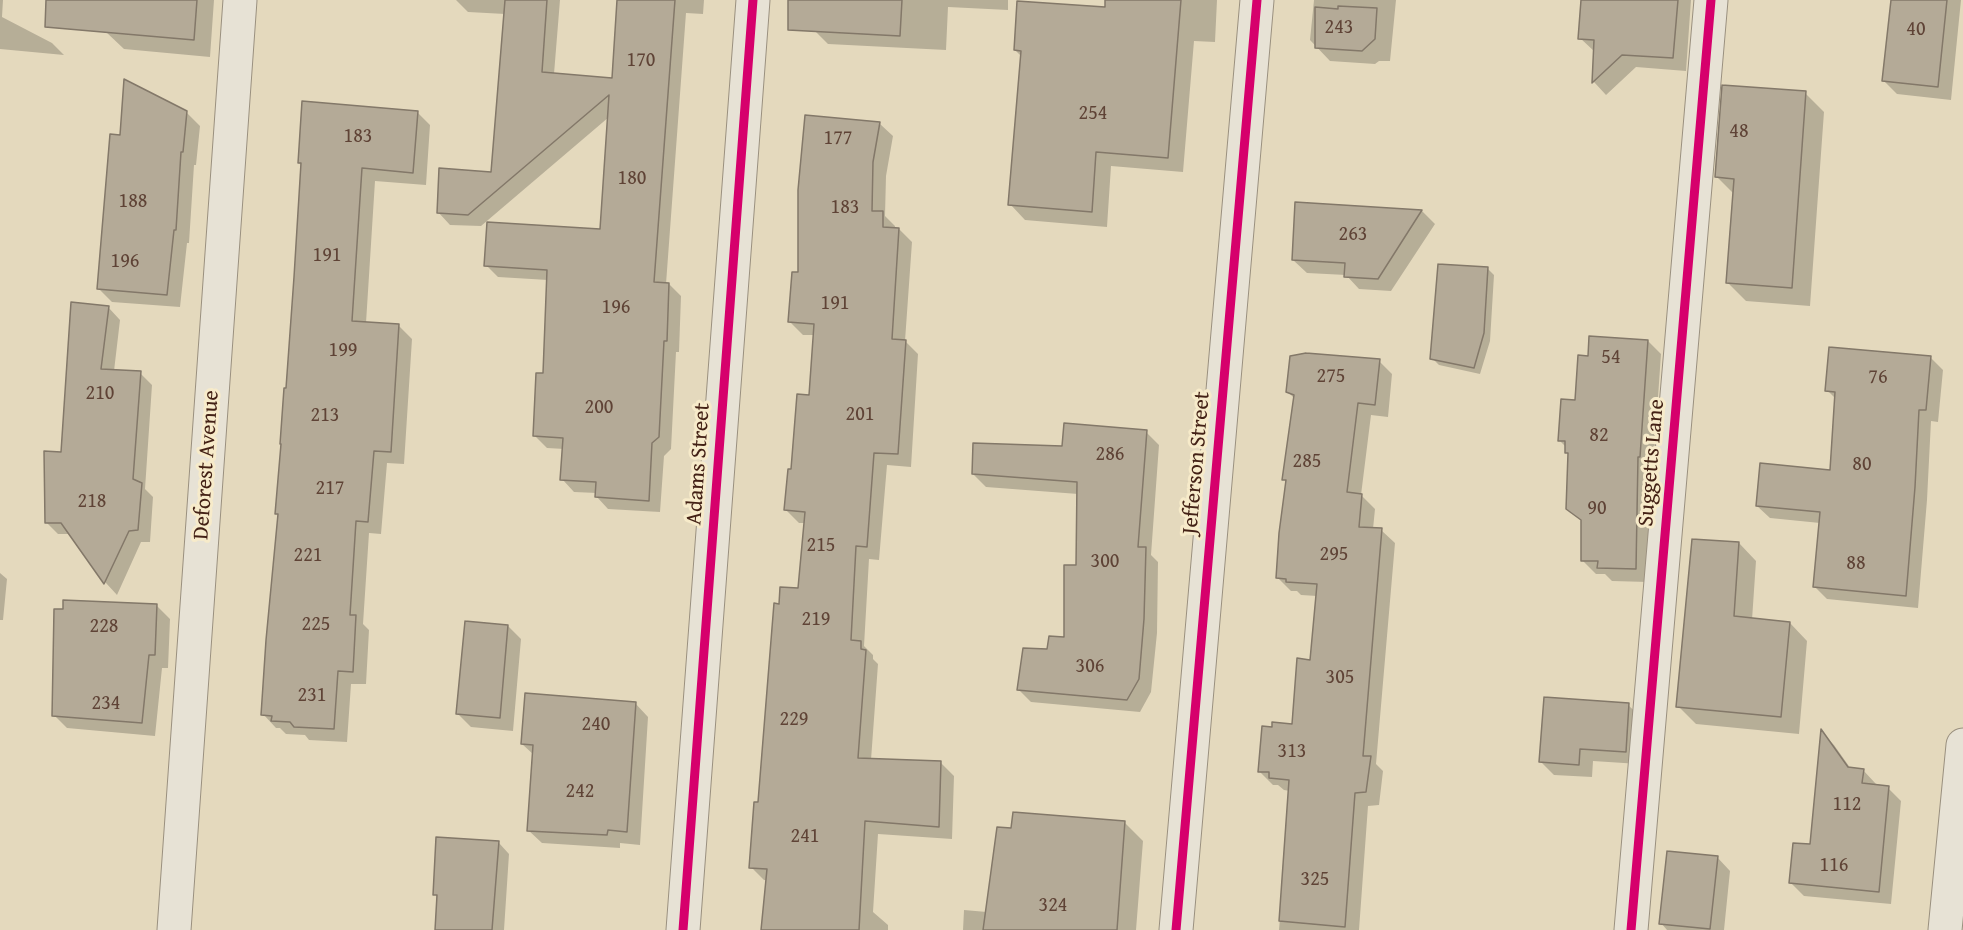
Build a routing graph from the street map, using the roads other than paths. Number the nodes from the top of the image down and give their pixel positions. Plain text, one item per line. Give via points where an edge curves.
1 (240, 0) edge
2 (753, 0) edge
3 (1257, 0) edge
4 (1711, 0) edge
5 (1963, 745) edge
6 (174, 930) edge
7 (683, 930) edge
8 (1176, 930) edge
9 (1631, 930) edge
10 (1945, 930) edge

1 - 6 street, Deforest Avenue
2 - 7 street, Adams Street
3 - 8 street, Jefferson Street
4 - 9 street, Suggetts Lane
5 - 10 street

